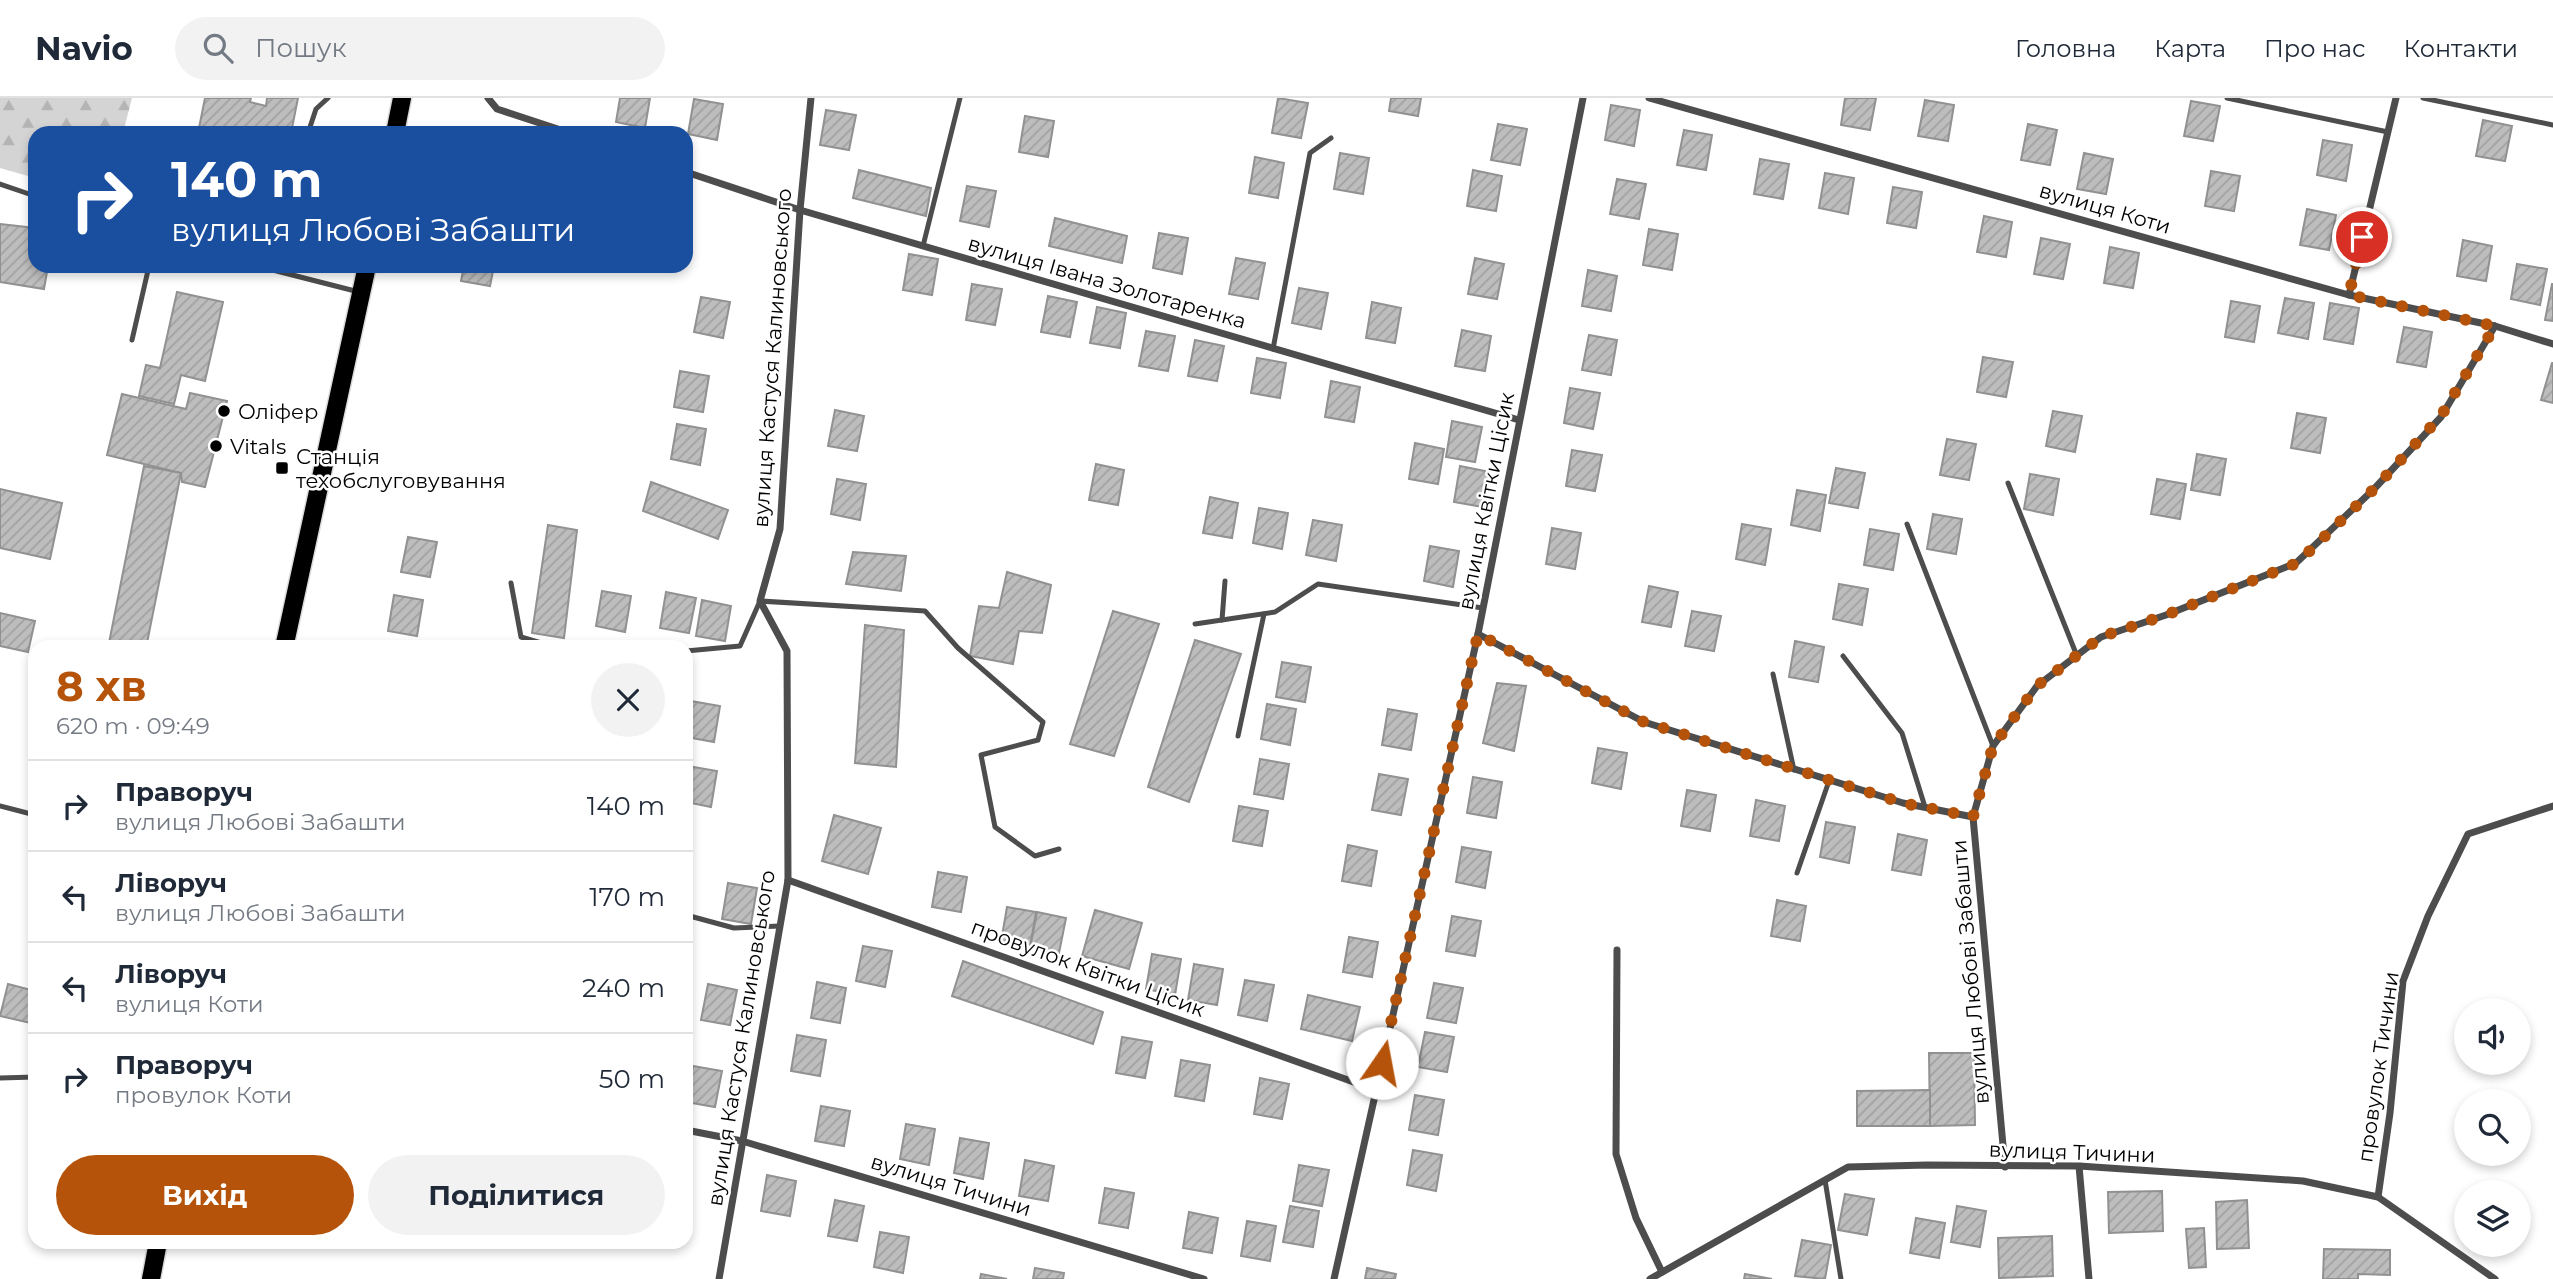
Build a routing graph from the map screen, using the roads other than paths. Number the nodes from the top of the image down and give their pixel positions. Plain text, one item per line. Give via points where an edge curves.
1 (328, 98) edge
2 (402, 98) edge
3 (488, 98) edge
4 (811, 98) edge
5 (960, 98) edge
6 (1583, 98) edge
7 (1649, 98) edge
8 (2227, 98) edge
9 (2396, 98) edge
10 (2423, 98) edge
11 (2553, 125) edge
12 (310, 126) edge
13 (396, 126) edge
14 (549, 126) edge
15 (2388, 132) junction
16 (1331, 138) dead end
17 (693, 174) edge
18 (0, 184) edge
19 (28, 194) edge
20 (800, 210) junction
21 (923, 246) junction
22 (147, 273) edge
23 (284, 273) edge
24 (366, 273) edge
25 (362, 293) junction
26 (2349, 295) junction
27 (2495, 326) junction
28 (132, 340) dead end
29 (2553, 344) edge
30 (1273, 348) junction
31 (1519, 420) junction
32 (2008, 483) dead end
33 (1907, 524) dead end
34 (1225, 581) dead end
35 (511, 583) dead end
36 (760, 601) junction
37 (1483, 608) junction
38 (1264, 614) junction
39 (1222, 620) junction
40 (1195, 624) dead end
41 (1478, 634) junction
42 (286, 640) edge
43 (531, 640) edge
44 (693, 650) edge
45 (1843, 656) dead end
46 (2077, 656) junction
47 (1773, 674) dead end
48 (1238, 736) dead end
49 (1993, 746) junction
50 (1794, 770) junction
51 (1829, 781) junction
52 (0, 806) edge
53 (2553, 806) edge
54 (1925, 807) junction
55 (28, 813) edge
56 (1973, 817) junction
57 (1059, 849) dead end
58 (1797, 873) dead end
59 (788, 880) junction
60 (693, 917) edge
61 (780, 926) junction
62 (1616, 950) dead end
63 (28, 1077) edge
64 (0, 1078) edge
65 (1376, 1090) junction
66 (693, 1131) edge
67 (742, 1141) junction
68 (2079, 1166) junction
69 (2005, 1167) junction
70 (1825, 1180) junction
71 (2378, 1197) junction
72 (157, 1249) edge
73 (1662, 1272) junction
74 (151, 1279) edge
75 (719, 1279) edge
76 (1204, 1279) edge
77 (1334, 1279) edge
78 (1650, 1279) edge
79 (1841, 1279) edge
80 (2089, 1279) edge
81 (2495, 1279) edge

1 - 12 lane via 316,109
2 - 13 main road
3 - 14 street via 498,109
4 - 20 street, вулиця Кастуся Калиновського
5 - 21 lane
6 - 31 street, вулиця Квітки Цісик
7 - 26 street, вулиця Коти
8 - 15 lane
9 - 15 street
10 - 11 lane
15 - 26 street
16 - 30 lane via 1310,153
17 - 20 street, вулиця Івана Золотаренка
18 - 19 lane
20 - 21 street, вулиця Івана Золотаренка
20 - 36 street, вулиця Кастуся Калиновського via 779,529
21 - 30 street, вулиця Івана Золотаренка
22 - 28 lane
23 - 25 lane
24 - 25 main road
25 - 42 main road
26 - 27 street, вулиця Коти
27 - 29 street, вулиця Коти
27 - 46 street, вулиця Любові Забашти via 2441,416 2297,563 2101,637
30 - 31 street, вулиця Івана Золотаренка
31 - 37 street, вулиця Квітки Цісик
32 - 46 lane
33 - 49 lane
34 - 39 lane
35 - 43 lane via 521,637
36 - 44 lane via 740,646
36 - 57 lane via 925,611 958,648 1043,722 1038,740 981,755 995,827 1035,856
36 - 59 street, вулиця Кастуся Калиновського via 787,651
37 - 38 lane via 1318,584 1275,612
37 - 41 street, вулиця Квітки Цісик
38 - 39 lane
38 - 48 lane
39 - 40 lane
41 - 50 street, вулиця Любові Забашти via 1644,722
41 - 65 street, вулиця Квітки Цісик
45 - 54 lane via 1902,733
46 - 49 street, вулиця Любові Забашти via 2037,686
47 - 50 lane
49 - 56 street, вулиця Любові Забашти
50 - 51 street, вулиця Любові Забашти
51 - 54 street, вулиця Любові Забашти
51 - 58 lane
52 - 55 lane
53 - 71 street, провулок Тичини via 2468,834 2428,916 2403,981
54 - 56 street, вулиця Любові Забашти
56 - 69 street, вулиця Любові Забашти
59 - 61 street, вулиця Кастуся Калиновського
59 - 65 street, провулок Квітки Цісик
60 - 61 lane via 734,928
61 - 67 street, вулиця Кастуся Калиновського
62 - 73 street via 1616,1154 1636,1218
63 - 64 lane
65 - 77 street, вулиця Квітки Цісик
66 - 67 street, вулиця Тичини
67 - 75 street, вулиця Кастуся Калиновського
67 - 76 street, вулиця Тичини
68 - 69 street, вулиця Тичини
68 - 71 street, вулиця Тичини via 2303,1181
68 - 80 street
69 - 70 street, вулиця Тичини via 1848,1167
70 - 73 street, вулиця Тичини
70 - 79 lane
71 - 81 street, вулиця Тичини
72 - 74 main road
73 - 78 street, вулиця Тичини

